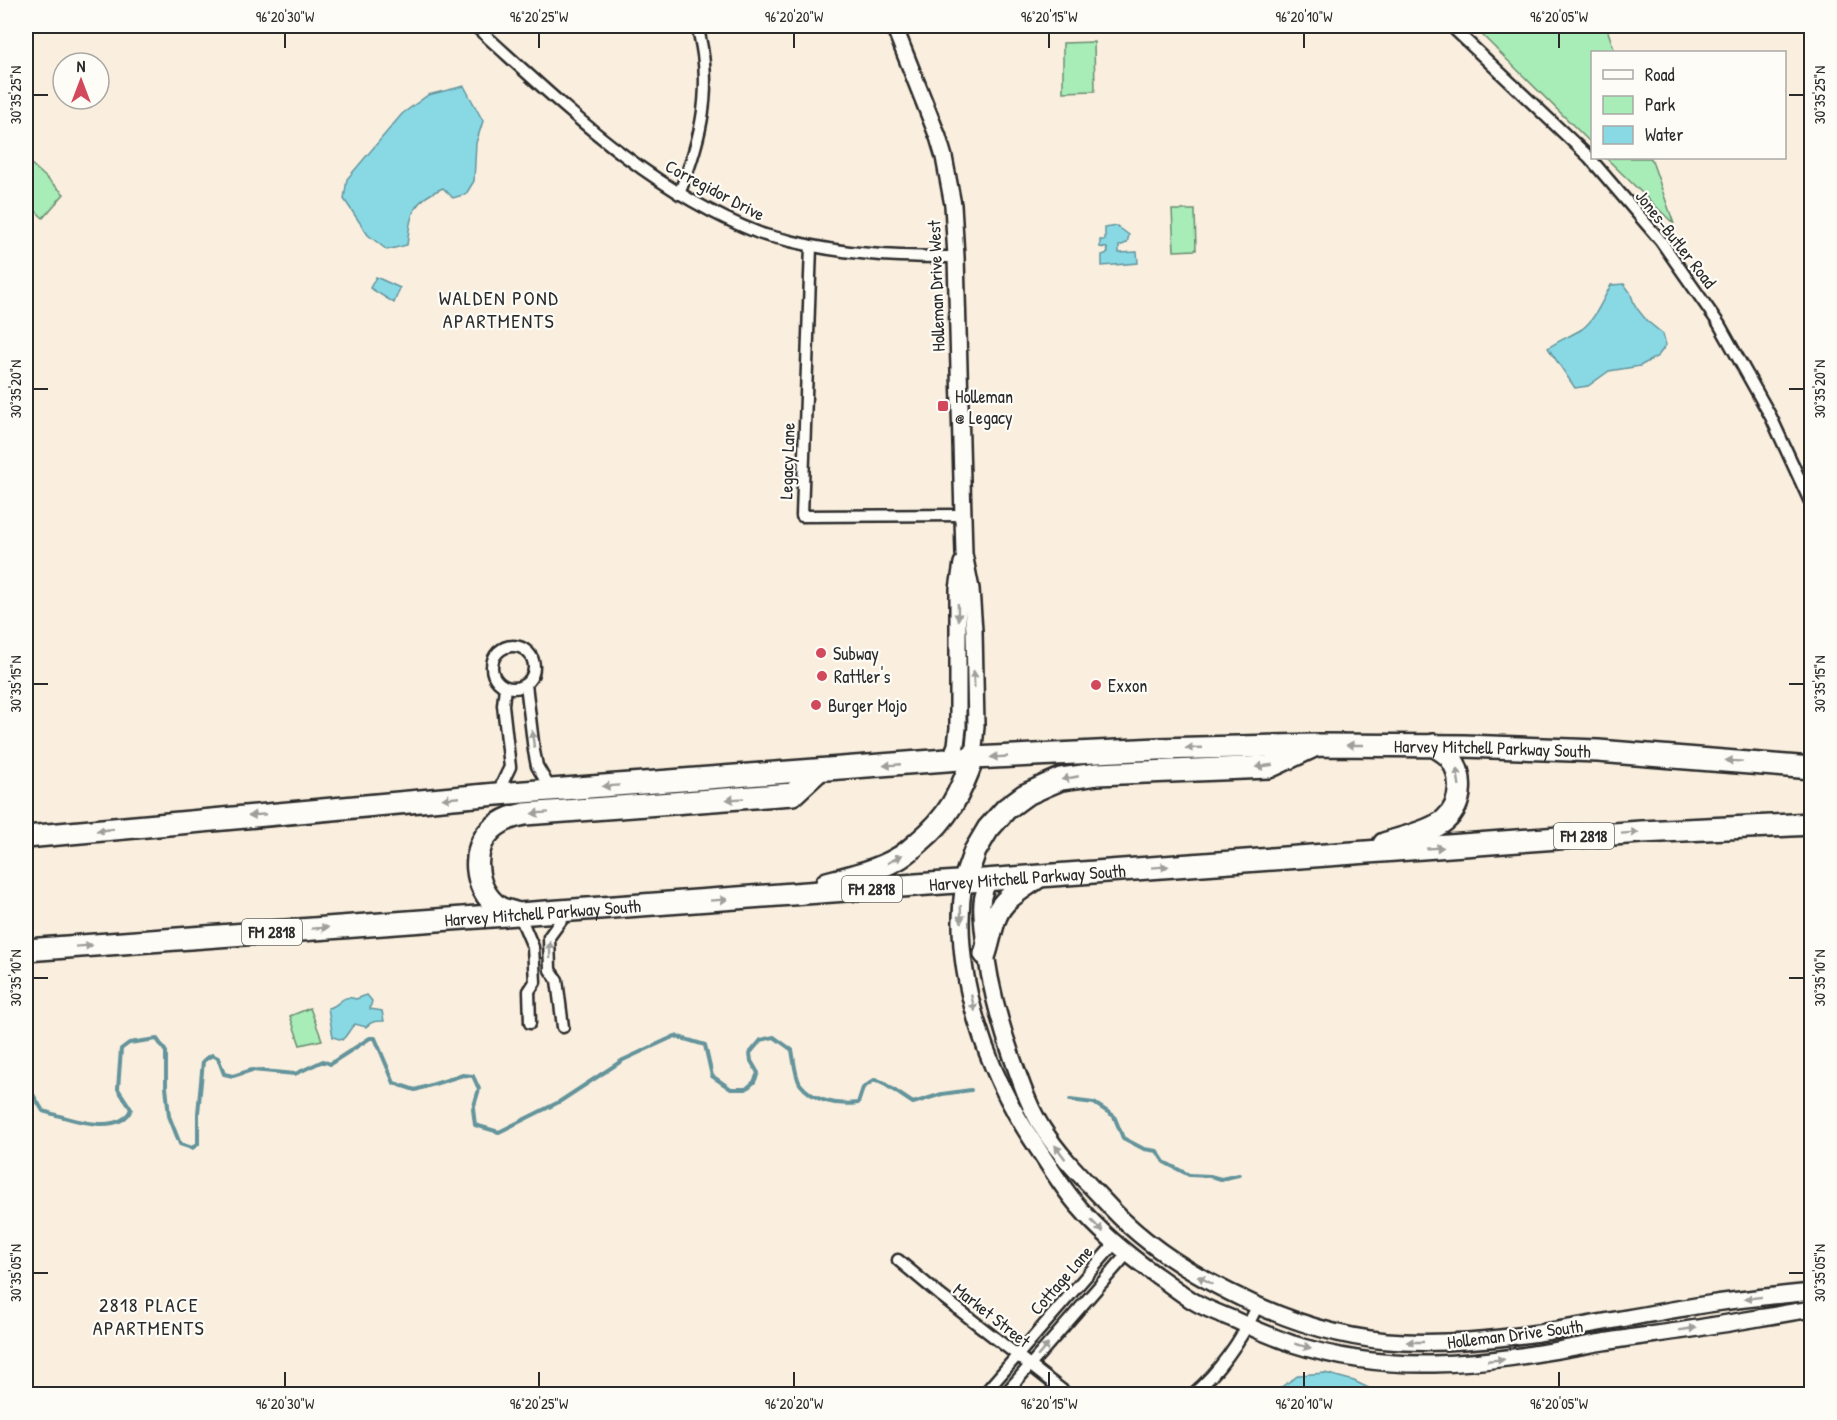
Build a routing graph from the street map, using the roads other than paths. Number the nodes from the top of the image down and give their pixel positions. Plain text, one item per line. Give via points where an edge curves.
1 (475, 26) edge
2 (697, 26) edge
3 (894, 26) edge
4 (1451, 26) edge
5 (679, 194) junction
6 (811, 246) junction
7 (957, 256) junction
8 (1812, 506) edge
9 (963, 515) junction
10 (964, 554) junction
11 (526, 684) junction
12 (505, 687) junction
13 (1318, 745) junction
14 (1434, 745) junction
15 (973, 758) junction
16 (950, 760) junction
17 (1812, 768) edge
18 (818, 771) junction
19 (551, 790) junction
20 (497, 794) junction
21 (1812, 824) edge
22 (26, 837) edge
23 (1356, 853) junction
24 (1039, 876) junction
25 (991, 880) junction
26 (964, 882) junction
27 (779, 896) junction
28 (568, 911) junction
29 (519, 914) junction
30 (27, 952) edge
31 (985, 954) junction
32 (530, 1023) dead end
33 (563, 1027) dead end
34 (1115, 1243) junction
35 (1127, 1254) junction
36 (898, 1260) dead end
37 (1812, 1292) edge
38 (1257, 1307) junction
39 (1812, 1309) edge
40 (1248, 1326) junction
41 (1017, 1356) junction
42 (1030, 1366) junction
43 (984, 1395) edge
44 (1005, 1395) edge
45 (1067, 1395) edge
46 (1193, 1395) edge

1 - 5 street, Corregidor Drive via 565,108
2 - 5 street via 703,48 704,107 698,143
3 - 7 street, Holleman Drive West via 944,157
4 - 8 street, Jones-Butler Road via 1589,157 1660,240 1719,324 1771,417
5 - 6 street, Corregidor Drive via 760,233
6 - 7 street, Corregidor Drive via 885,256
6 - 9 street, Legacy Lane via 802,516
7 - 9 street, Holleman Drive West
9 - 10 street, Holleman Drive West
15 -> 10 street, Holleman Drive West via 974,631
10 -> 16 street, Holleman Drive West via 958,589 957,745
11 - 12 street
11 - 12 street via 533,675 534,664 520,647 509,646 492,660 491,671
19 -> 11 street via 537,766
12 - 20 street via 503,705 510,767
14 -> 13 highway, Harvey Mitchell Parkway South
13 -> 15 highway, Harvey Mitchell Parkway South
13 -> 26 highway via 1269,767 1097,774 1047,784 1006,809 988,829
17 -> 14 highway, Harvey Mitchell Parkway South via 1598,751
23 -> 14 highway via 1431,828 1454,810 1460,779 1447,754
15 - 16 highway, Harvey Mitchell Parkway South
27 -> 15 highway via 858,875 898,859 942,821 955,802
16 -> 18 highway, Harvey Mitchell Parkway South
18 -> 19 highway, Harvey Mitchell Parkway South
18 -> 29 highway via 793,795 508,817 491,829 480,845 478,876 486,894 499,908
19 - 20 highway, Harvey Mitchell Parkway South
20 -> 22 highway, Harvey Mitchell Parkway South
23 -> 21 highway, Harvey Mitchell Parkway South / FM 2818
24 -> 23 highway, Harvey Mitchell Parkway South / FM 2818
24 - 25 highway, Harvey Mitchell Parkway South / FM 2818
24 - 31 highway via 999,910
25 - 26 highway, Harvey Mitchell Parkway South / FM 2818
25 - 31 street, Holleman Drive South via 982,903
26 - 27 highway, Harvey Mitchell Parkway South / FM 2818
26 -> 34 street, Holleman Drive South via 964,958 975,1014 990,1061 1048,1164 1078,1206
28 -> 27 highway, Harvey Mitchell Parkway South / FM 2818
28 - 29 highway, Harvey Mitchell Parkway South / FM 2818
33 -> 28 street via 557,980 550,970 549,937
30 -> 29 highway, Harvey Mitchell Parkway South / FM 2818
29 - 32 street via 532,946 535,982 529,991
38 -> 31 street, Holleman Drive South via 1184,1269 1157,1250 1070,1164 1042,1128 1002,1031
34 - 35 street, Holleman Drive South
34 - 41 street, Cottage Lane
35 - 40 street, Holleman Drive South via 1192,1300
42 -> 35 street, Cottage Lane
36 - 41 street, Market Street
37 -> 38 street, Holleman Drive South via 1461,1342 1402,1342 1357,1336 1311,1326
38 - 40 street
40 -> 39 street, Holleman Drive South via 1322,1352 1433,1364 1515,1358
40 - 46 street via 1230,1355
41 - 42 street, Market Street
41 - 43 street, Cottage Lane
42 - 44 street, Cottage Lane
42 - 45 street, Market Street

